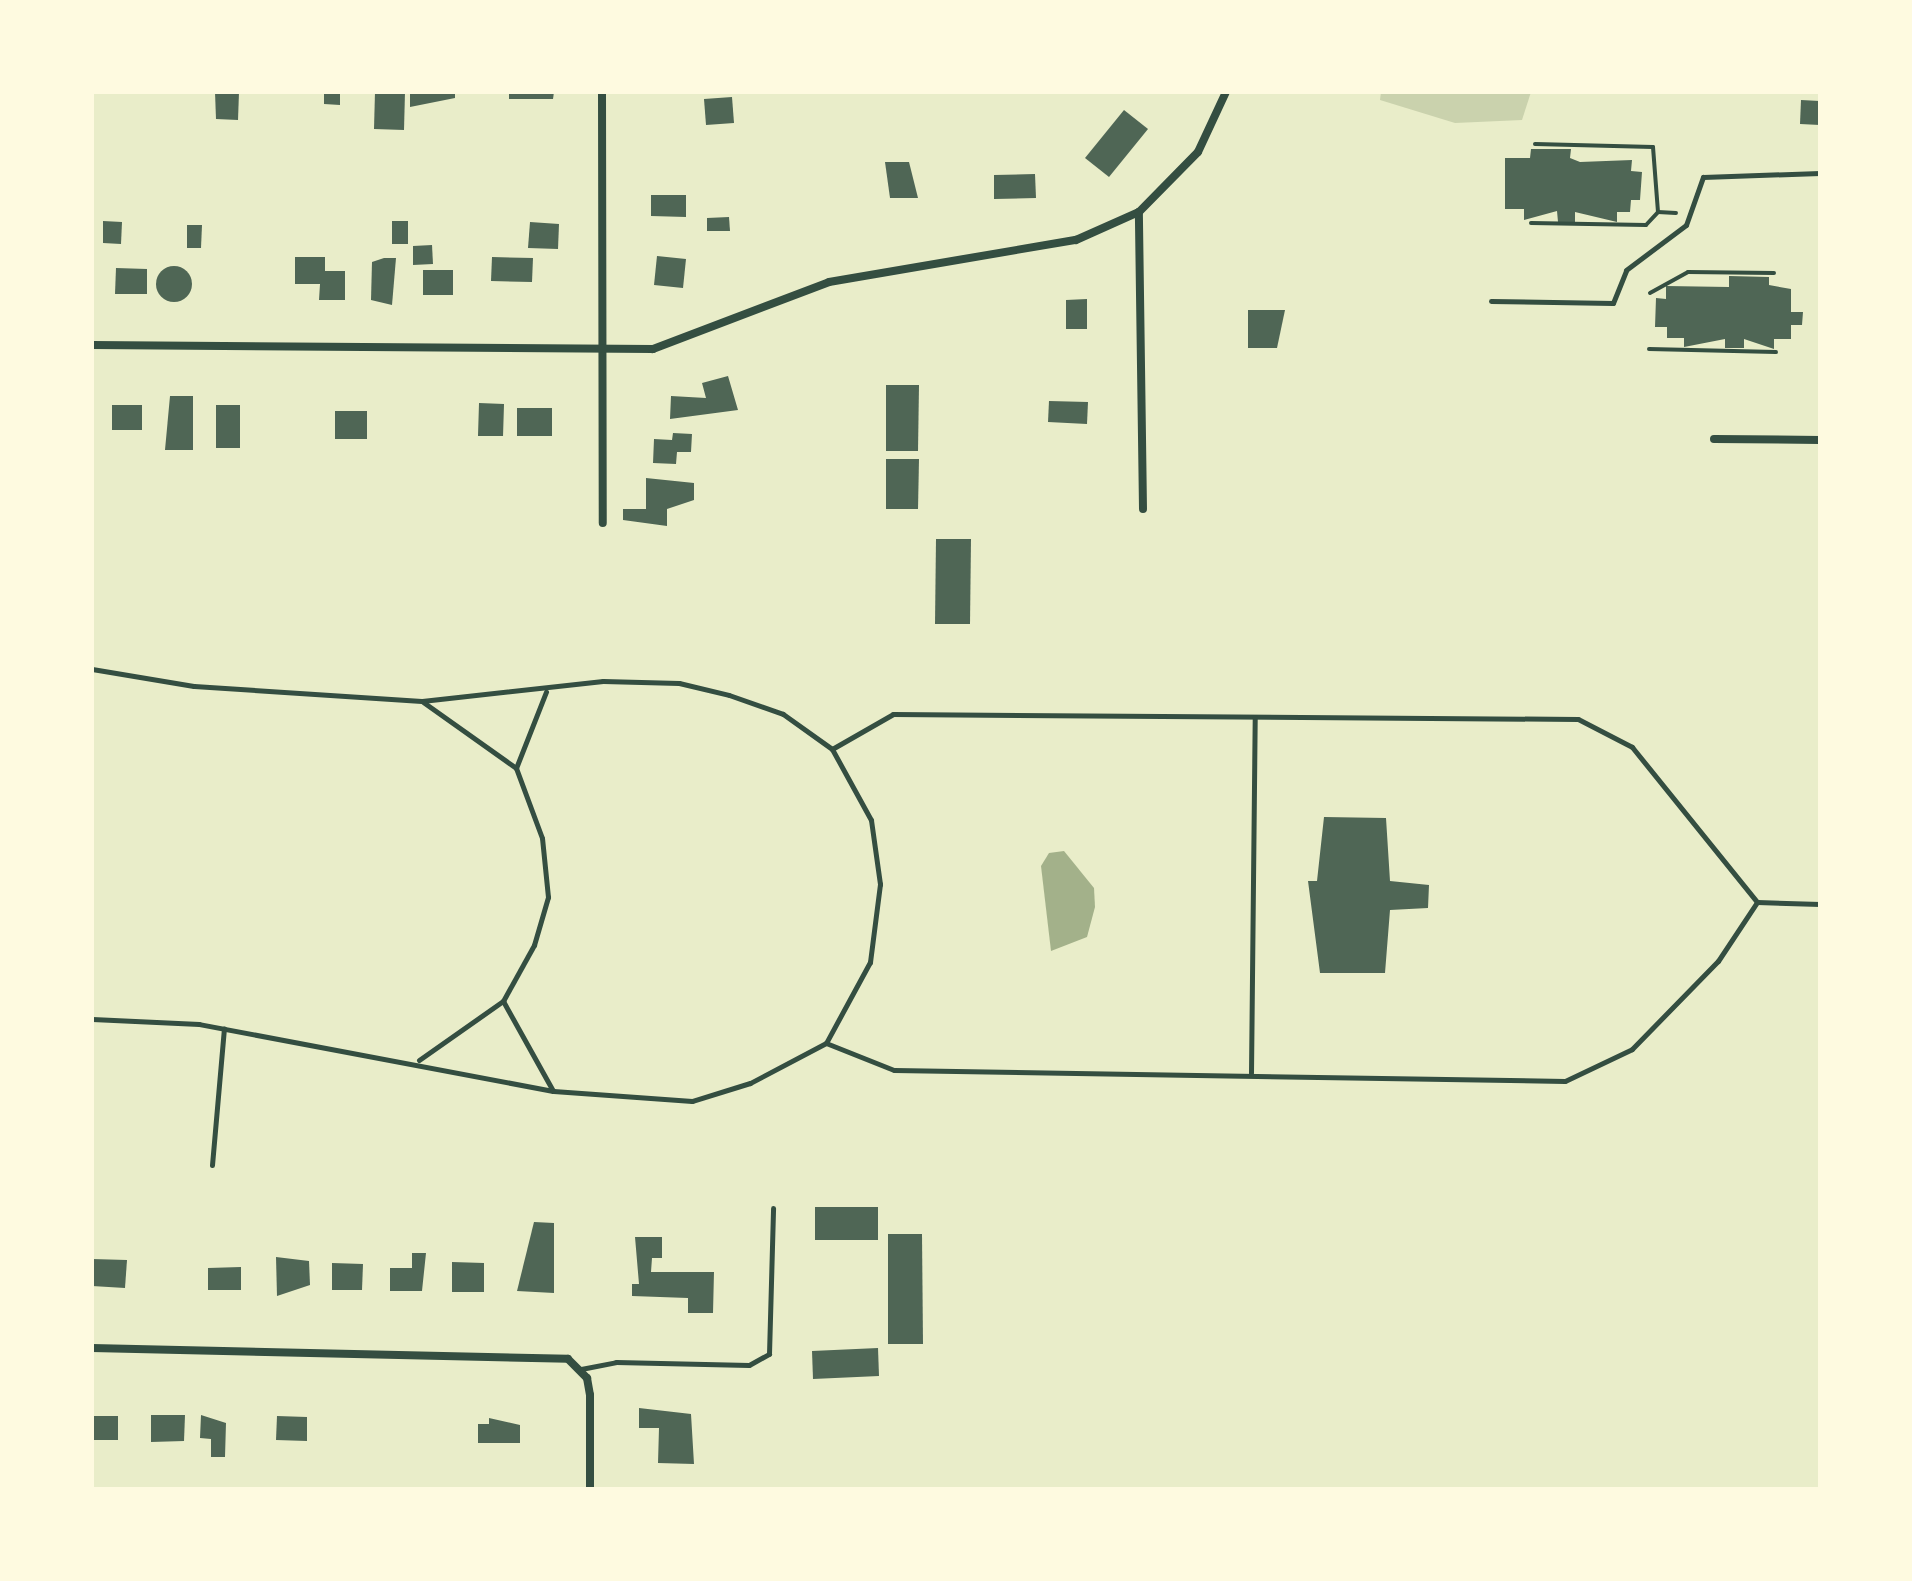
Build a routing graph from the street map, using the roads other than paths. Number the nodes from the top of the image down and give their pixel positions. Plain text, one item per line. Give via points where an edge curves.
1 (602, 92) edge
2 (1226, 92) edge
3 (1820, 173) edge
4 (1139, 212) junction
5 (1491, 301) dead end
6 (92, 345) edge
7 (602, 351) junction
8 (1714, 439) dead end
9 (1820, 440) edge
10 (1143, 509) dead end
11 (603, 523) dead end
12 (92, 669) edge
13 (546, 692) junction
14 (422, 701) junction
15 (1255, 717) junction
16 (832, 749) junction
17 (516, 768) junction
18 (1757, 902) junction
19 (1820, 904) edge
20 (503, 1001) junction
21 (92, 1019) edge
22 (224, 1029) junction
23 (826, 1043) junction
24 (419, 1060) junction
25 (1251, 1073) junction
26 (553, 1091) junction
27 (212, 1165) dead end
28 (773, 1208) dead end
29 (92, 1348) edge
30 (581, 1369) junction
31 (590, 1489) edge

1 - 7 street
2 - 4 street via 1198,152
3 - 5 lane via 1703,177 1686,225 1626,270 1613,303
4 - 7 street via 1076,240 829,282 653,349
4 - 10 street
6 - 7 street
7 - 11 street
8 - 9 street
12 - 14 lane via 194,686
13 - 14 lane
13 - 16 lane via 603,681 679,683 783,714
13 - 17 lane
14 - 17 lane
15 - 16 lane via 893,714
15 - 18 lane via 1578,719 1632,747
15 - 25 lane
16 - 23 lane via 871,820 880,884 870,962
17 - 20 lane via 542,838 548,897 534,945
18 - 19 lane
18 - 25 lane via 1718,961 1632,1049 1565,1081
20 - 24 lane
20 - 26 lane
21 - 22 lane
22 - 24 lane
22 - 27 lane
23 - 25 lane via 894,1070
23 - 26 lane via 750,1083 692,1101
24 - 26 lane
28 - 30 lane via 769,1354 749,1365 616,1362
29 - 30 street via 541,1353
30 - 31 street via 590,1395

